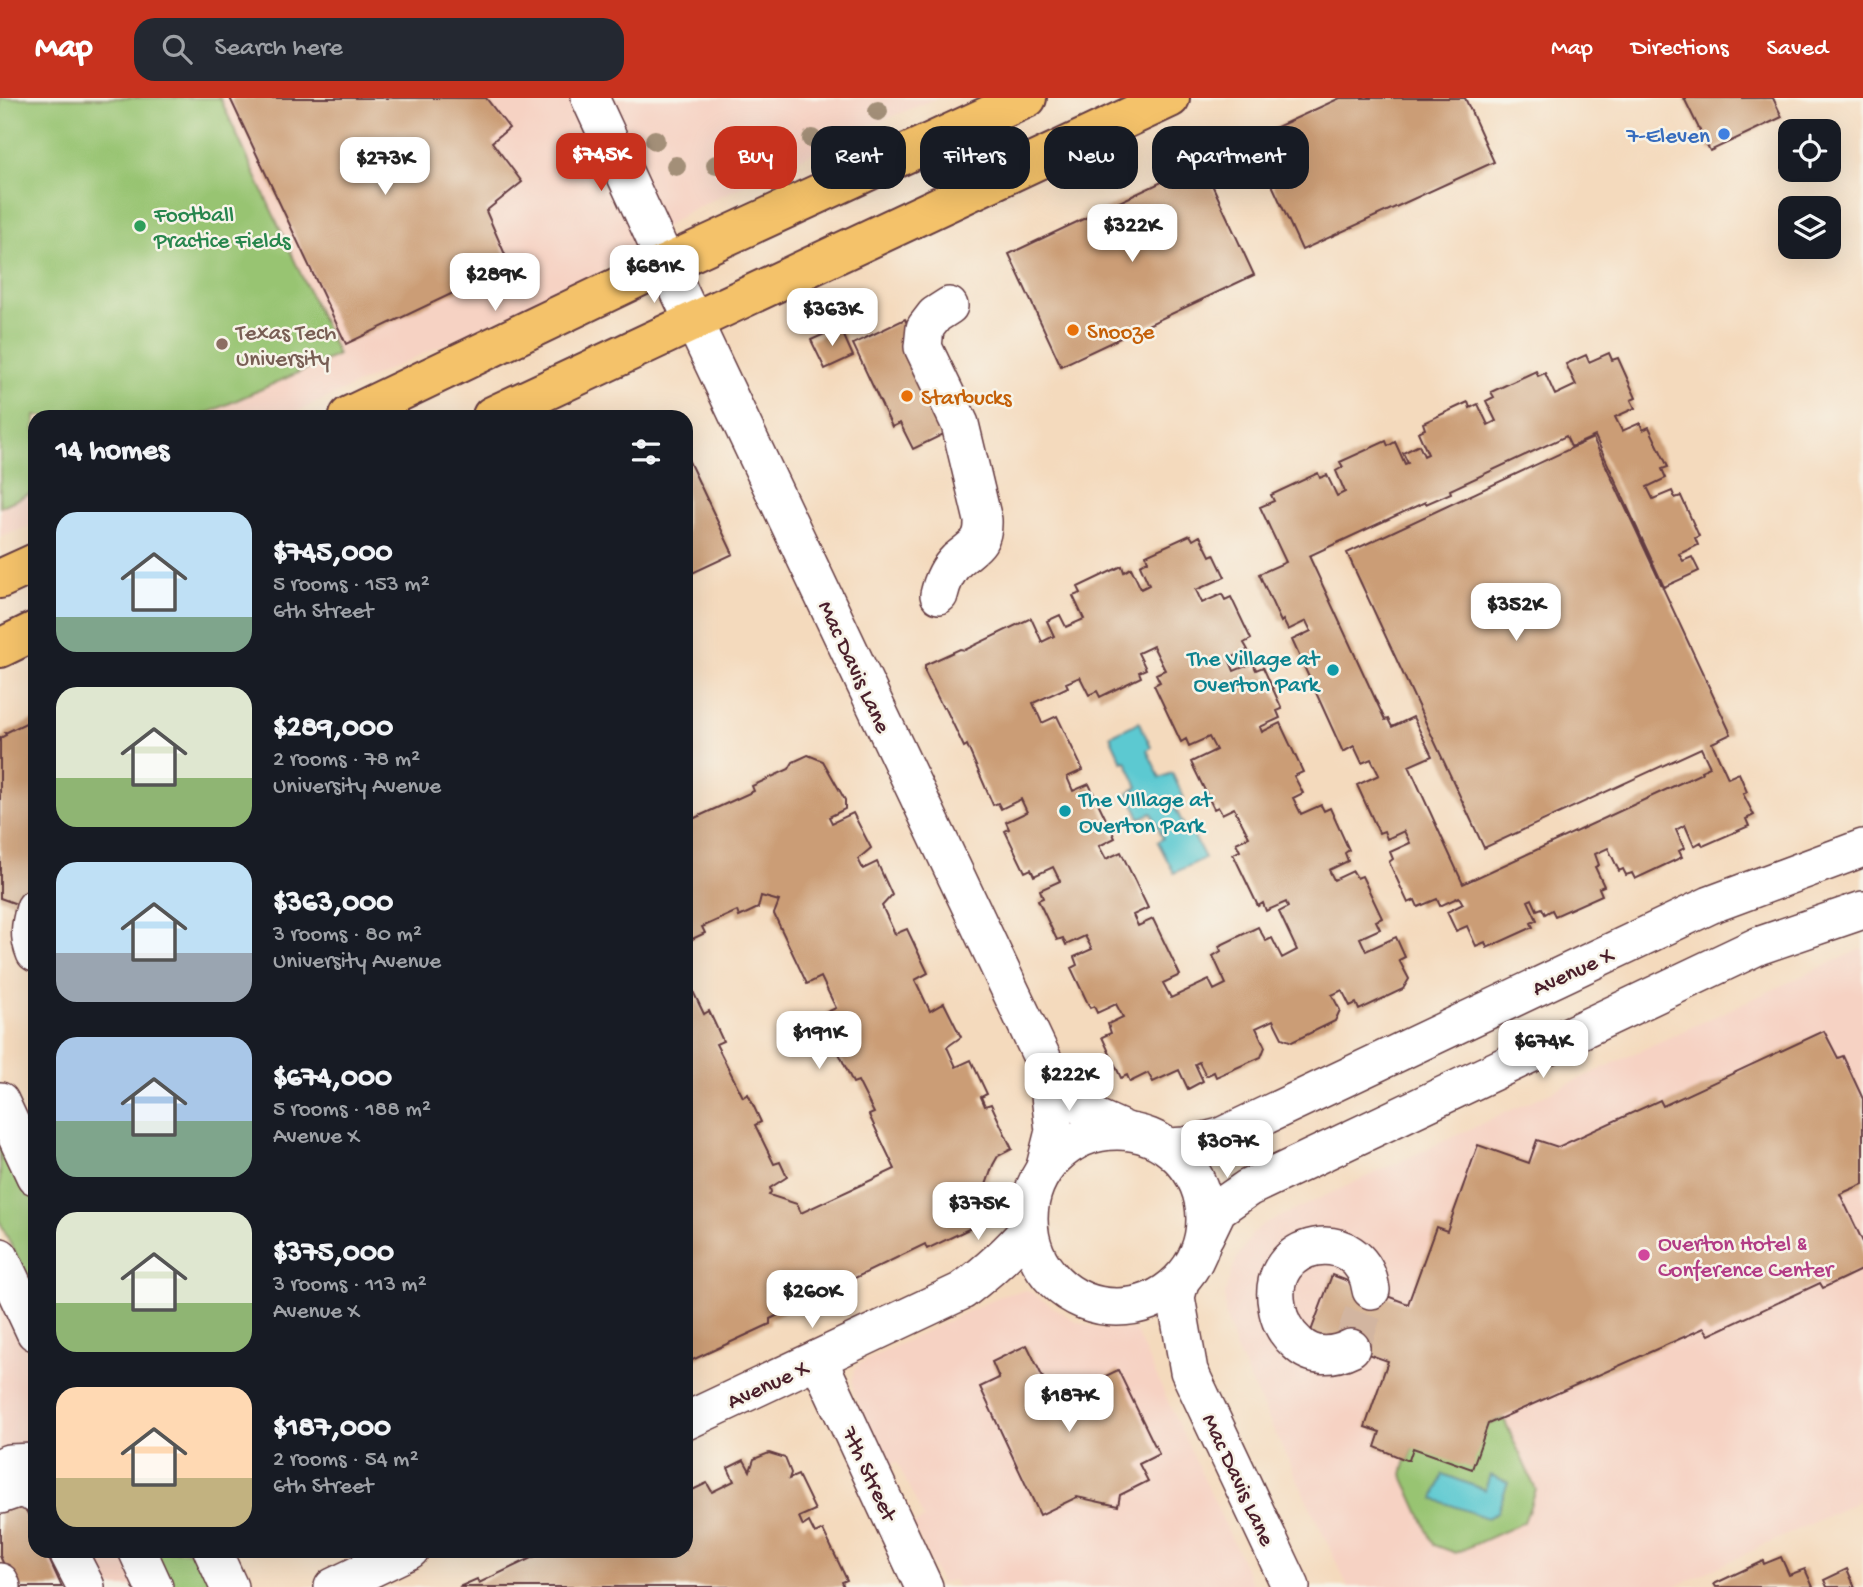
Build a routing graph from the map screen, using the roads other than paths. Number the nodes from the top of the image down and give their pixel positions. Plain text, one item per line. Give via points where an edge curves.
1 (590, 98) edge
2 (1027, 98) edge
3 (1170, 98) edge
4 (666, 264) junction
5 (949, 306) dead end
6 (694, 322) junction
7 (362, 410) edge
8 (505, 410) edge
9 (28, 566) edge
10 (0, 579) edge
11 (939, 595) dead end
12 (28, 634) edge
13 (0, 648) edge
14 (1863, 848) edge
15 (1863, 910) edge
16 (1047, 1068) junction
17 (0, 1101) edge
18 (1126, 1131) junction
19 (1169, 1147) junction
20 (28, 1160) edge
21 (1045, 1167) junction
22 (1029, 1228) junction
23 (1205, 1236) junction
24 (0, 1257) edge
25 (1180, 1282) junction
26 (1060, 1288) junction
27 (1371, 1290) tunnel mouth
28 (962, 1291) junction
29 (1114, 1308) junction
30 (28, 1317) edge
31 (1351, 1348) dead end
32 (818, 1359) junction
33 (1189, 1371) junction
34 (693, 1418) edge
35 (28, 1462) edge
36 (0, 1467) edge
37 (28, 1491) edge
38 (0, 1495) edge
39 (71, 1558) edge
40 (86, 1558) edge
41 (141, 1558) edge
42 (216, 1558) edge
43 (393, 1558) edge
44 (86, 1587) edge
45 (94, 1587) edge
46 (154, 1587) edge
47 (229, 1587) edge
48 (333, 1587) edge
49 (925, 1587) edge
50 (1291, 1587) edge

1 - 4 street, Mac Davis Lane
2 - 4 main road
3 - 6 main road
4 - 6 street, Mac Davis Lane
4 - 7 main road
5 - 11 street via 925,328 923,347 960,424 984,532 948,571
6 - 8 main road
6 - 16 street, Mac Davis Lane
9 - 10 main road
12 - 13 main road
14 - 19 street, Avenue X via 1710,905 1220,1137
15 - 23 street via 1758,946 1248,1188 1218,1209
16 - 18 street via 1094,1117
16 - 21 street via 1054,1131
17 - 20 street
18 - 19 street
18 - 21 street via 1096,1133 1067,1146
19 - 23 street via 1184,1161 1199,1187
21 - 22 street via 1034,1186
22 - 26 street via 1034,1251
22 - 28 street, Avenue X via 1012,1250
23 - 25 street via 1196,1261
24 - 30 street
25 - 29 street via 1139,1306
25 - 33 street via 1176,1297
26 - 28 street, Avenue X via 1029,1279
26 - 29 street via 1086,1303
27 - 31 street via 1363,1265 1353,1255 1325,1245 1295,1255 1275,1282 1279,1319 1299,1346 1328,1356
28 - 32 street, Avenue X
29 - 33 street via 1144,1322
32 - 34 street, Avenue X
32 - 49 street, 7th Street
33 - 50 street, Mac Davis Lane
35 - 36 street
37 - 38 street via 20,1488
39 - 44 street
40 - 45 street
41 - 46 street
42 - 47 street
43 - 48 street

